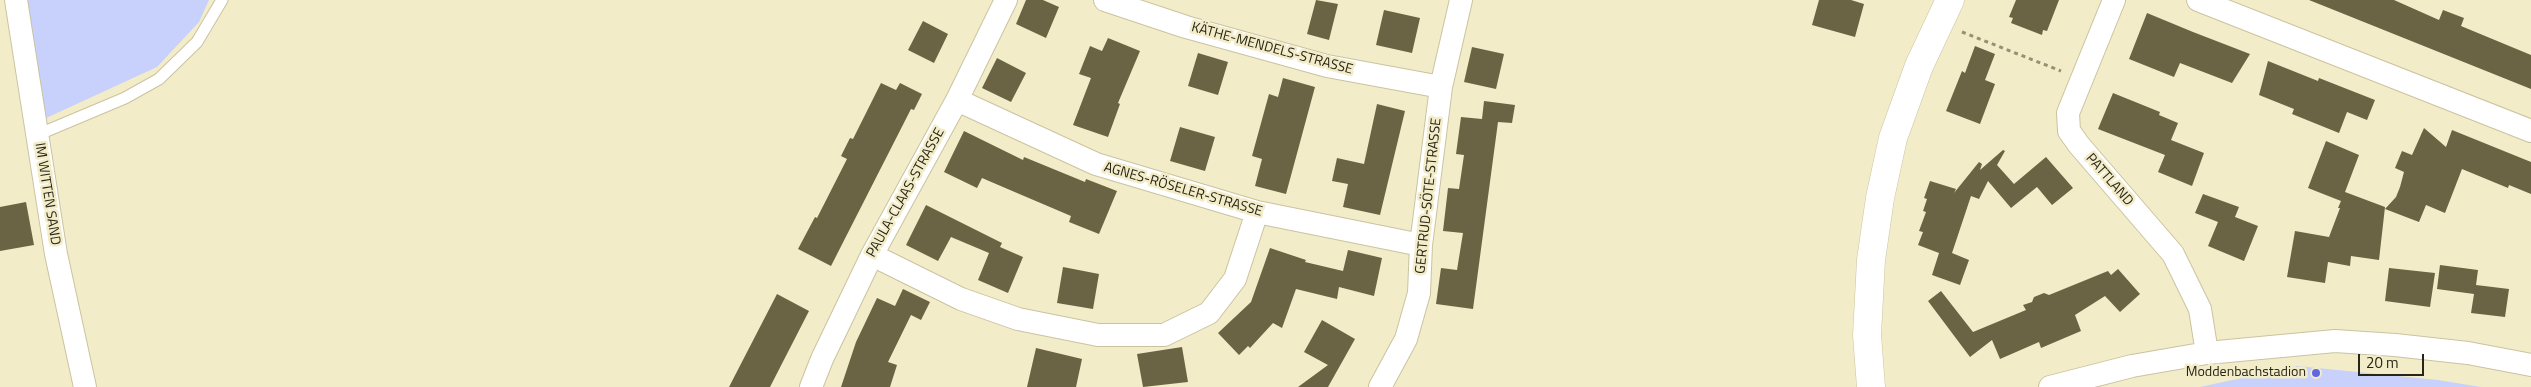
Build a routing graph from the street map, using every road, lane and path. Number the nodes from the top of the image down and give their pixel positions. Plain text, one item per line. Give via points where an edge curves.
1 (16, 0) edge
2 (222, 0) edge
3 (1006, 0) edge
4 (1105, 0) edge
5 (1461, 0) edge
6 (2114, 0) edge
7 (2198, 0) edge
8 (1944, 12) edge
9 (2081, 79) junction
10 (1441, 87) junction
11 (957, 100) junction
12 (2531, 131) edge
13 (37, 135) junction
14 (1256, 212) junction
15 (1421, 245) junction
16 (872, 255) junction
17 (2207, 353) junction
18 (2531, 366) edge
19 (85, 387) edge
20 (812, 387) edge
21 (1380, 387) edge
22 (1871, 387) edge
23 (2050, 387) edge

1 - 13 street, IM WITTEN SAND
2 - 13 lane via 197,42 159,79 125,98
3 - 11 street, PAULA-CLAAS-STRASSE
4 - 10 street, KÄTHE-MENDELS-STRASSE via 1186,27 1327,66
5 - 10 street, GERTRUD-SÖTE-STRASSE
6 - 9 street, PATTLAND
7 - 12 street
8 - 9 path
8 - 22 street via 1919,66 1893,138 1880,198 1871,260 1867,335
9 - 17 street, PATTLAND via 2068,113 2069,131 2174,254 2200,309
10 - 15 street, GERTRUD-SÖTE-STRASSE
11 - 14 street, AGNES-RÖSELER-STRASSE via 1096,164
11 - 16 street, PAULA-CLAAS-STRASSE
13 - 19 street, IM WITTEN SAND via 56,254
14 - 15 street, AGNES-RÖSELER-STRASSE
14 - 16 street via 1235,279 1209,313 1164,335 1098,335 1018,319 962,300
15 - 21 street, GERTRUD-SÖTE-STRASSE via 1419,293 1406,339
16 - 20 street, PAULA-CLAAS-STRASSE
17 - 18 street via 2335,341 2459,352
17 - 23 street via 2132,366

